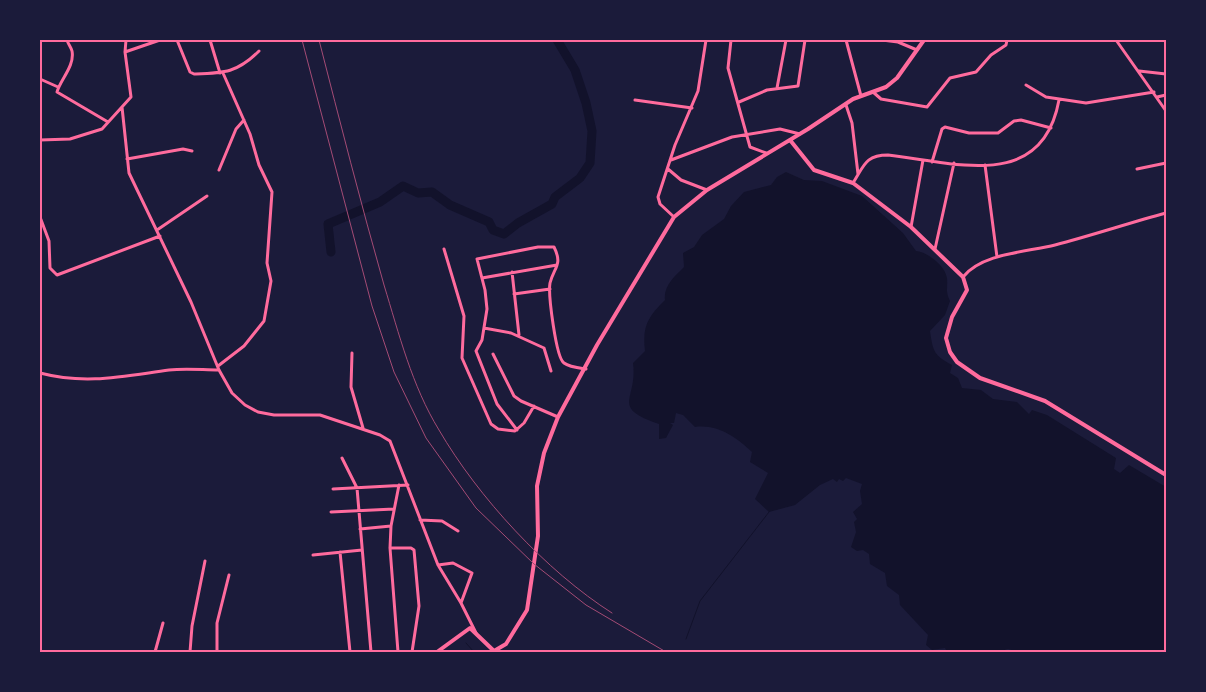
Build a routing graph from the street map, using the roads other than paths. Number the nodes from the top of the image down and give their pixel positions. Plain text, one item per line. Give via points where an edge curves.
1 (67, 40) edge
2 (126, 40) edge
3 (160, 40) edge
4 (177, 40) edge
5 (210, 40) edge
6 (706, 40) edge
7 (731, 40) edge
8 (786, 40) edge
9 (805, 40) edge
10 (846, 40) edge
11 (882, 40) edge
12 (924, 40) edge
13 (1008, 40) edge
14 (1096, 40) edge
15 (1117, 40) edge
16 (917, 50) junction
17 (259, 51) dead end
18 (125, 52) junction
19 (1139, 70) junction
20 (222, 73) junction
21 (1166, 74) edge
22 (40, 79) edge
23 (1026, 86) dead end
24 (58, 87) junction
25 (777, 88) junction
26 (873, 92) junction
27 (1154, 92) junction
28 (1166, 95) edge
29 (861, 96) junction
30 (1157, 97) junction
31 (635, 100) dead end
32 (1059, 100) junction
33 (739, 102) junction
34 (846, 105) junction
35 (122, 107) junction
36 (692, 108) junction
37 (1166, 111) edge
38 (244, 120) junction
39 (108, 122) junction
40 (1051, 128) junction
41 (801, 134) junction
42 (746, 135) junction
43 (40, 140) edge
44 (790, 140) junction
45 (192, 151) dead end
46 (766, 153) junction
47 (127, 160) junction
48 (671, 160) junction
49 (923, 160) junction
50 (932, 162) junction
51 (954, 163) junction
52 (1166, 163) edge
53 (985, 165) junction
54 (668, 169) junction
55 (1137, 169) dead end
56 (219, 170) dead end
57 (858, 174) junction
58 (853, 183) junction
59 (708, 190) junction
60 (208, 196) dead end
61 (1166, 212) edge
62 (674, 216) junction
63 (40, 217) edge
64 (911, 228) junction
65 (157, 230) junction
66 (160, 236) junction
67 (934, 249) junction
68 (444, 250) dead end
69 (997, 257) junction
70 (558, 265) junction
71 (512, 272) junction
72 (963, 277) junction
73 (482, 278) junction
74 (550, 289) junction
75 (514, 294) junction
76 (484, 328) junction
77 (520, 336) junction
78 (352, 353) dead end
79 (493, 354) dead end
80 (219, 368) junction
81 (586, 369) junction
82 (551, 372) dead end
83 (40, 373) edge
84 (534, 406) junction
85 (558, 417) junction
86 (363, 429) junction
87 (517, 430) junction
88 (342, 458) dead end
89 (1166, 475) edge
90 (400, 485) junction
91 (408, 485) junction
92 (357, 488) junction
93 (333, 489) dead end
94 (394, 509) junction
95 (359, 511) junction
96 (330, 512) dead end
97 (420, 520) junction
98 (392, 526) junction
99 (360, 529) junction
100 (458, 531) dead end
101 (390, 548) junction
102 (362, 550) junction
103 (340, 552) junction
104 (312, 555) dead end
105 (205, 561) dead end
106 (438, 564) junction
107 (229, 576) dead end
108 (461, 603) junction
109 (163, 623) dead end
110 (476, 634) junction
111 (155, 652) edge
112 (190, 652) edge
113 (217, 652) edge
114 (350, 652) edge
115 (371, 652) edge
116 (398, 652) edge
117 (412, 652) edge
118 (437, 652) edge
119 (494, 652) edge

1 - 24 street via 72,53 65,78
2 - 18 street
3 - 18 street
4 - 20 street via 192,74
5 - 20 street
6 - 36 street
7 - 33 street via 727,63
8 - 25 street
9 - 25 street via 798,86
10 - 29 street
11 - 16 street
12 - 16 street
13 - 26 street via 976,72 950,78 927,107 881,99
14 - 15 street
15 - 19 street
16 - 26 street via 897,78
17 - 20 street via 242,67
18 - 35 street via 131,97
19 - 21 street
19 - 27 street
20 - 38 street
22 - 24 street
23 - 32 street via 1046,98
24 - 39 street via 57,93
25 - 33 street
26 - 29 street
27 - 30 street
27 - 32 street via 1091,103
28 - 30 street
29 - 34 street
30 - 37 street
31 - 36 street
32 - 40 street
33 - 42 street
34 - 41 street
34 - 57 street via 852,123
35 - 39 street
35 - 47 street
36 - 48 street
38 - 56 street via 236,129
38 - 80 street via 272,192 267,261 271,281 264,321 244,346
39 - 43 street via 102,129 70,139
40 - 50 street via 1021,120 1014,121 998,133 970,133 945,127
40 - 53 street via 1025,157
41 - 42 street via 780,129
41 - 44 street
42 - 46 street via 750,148
42 - 48 street via 713,142
44 - 46 street
44 - 58 street via 814,170
45 - 47 street via 183,149
46 - 59 street
47 - 65 street via 131,178
48 - 54 street
49 - 50 street
49 - 57 street via 873,156
49 - 64 street
50 - 51 street
51 - 53 street
51 - 67 street
52 - 55 street
53 - 69 street
54 - 59 street via 681,180
54 - 62 street via 658,200
57 - 58 street
58 - 64 street
59 - 62 street
60 - 65 street
61 - 69 street via 1053,246
62 - 81 street
63 - 66 street via 49,241 50,270 57,275
64 - 67 street
65 - 66 street
66 - 80 street
67 - 72 street
68 - 87 street via 464,316 462,358 476,393 490,424 498,429
69 - 72 street via 969,270
70 - 71 street
70 - 73 street via 554,247 538,247 478,259
70 - 74 street
71 - 73 street
71 - 75 street
72 - 89 street via 967,290 952,317 946,338 957,362 980,378 1045,402
73 - 76 street via 487,306
74 - 75 street
74 - 81 street via 560,359 565,364
75 - 77 street
76 - 77 street
76 - 87 street via 476,351 497,404
77 - 82 street via 545,349
78 - 86 street via 350,387
79 - 84 street via 514,396
80 - 83 street via 98,379
80 - 86 street via 238,400 258,412 274,415 312,413
81 - 85 street
84 - 85 street
84 - 87 street
85 - 119 street via 544,453 537,486 538,536 526,610 506,644
86 - 91 street via 390,441
88 - 92 street
90 - 91 street
90 - 92 street
90 - 94 street
91 - 97 street
92 - 93 street
92 - 95 street
94 - 95 street
94 - 98 street
95 - 96 street
95 - 99 street
97 - 100 street via 442,521
97 - 106 street
98 - 99 street
98 - 101 street
99 - 102 street
101 - 116 street
101 - 117 street via 414,550 418,606
102 - 103 street
102 - 115 street
103 - 104 street
103 - 114 street
105 - 112 street
106 - 108 street
106 - 108 street via 453,563 472,573
107 - 113 street via 217,623
108 - 110 street
109 - 111 street
110 - 118 street via 470,628
110 - 119 street

